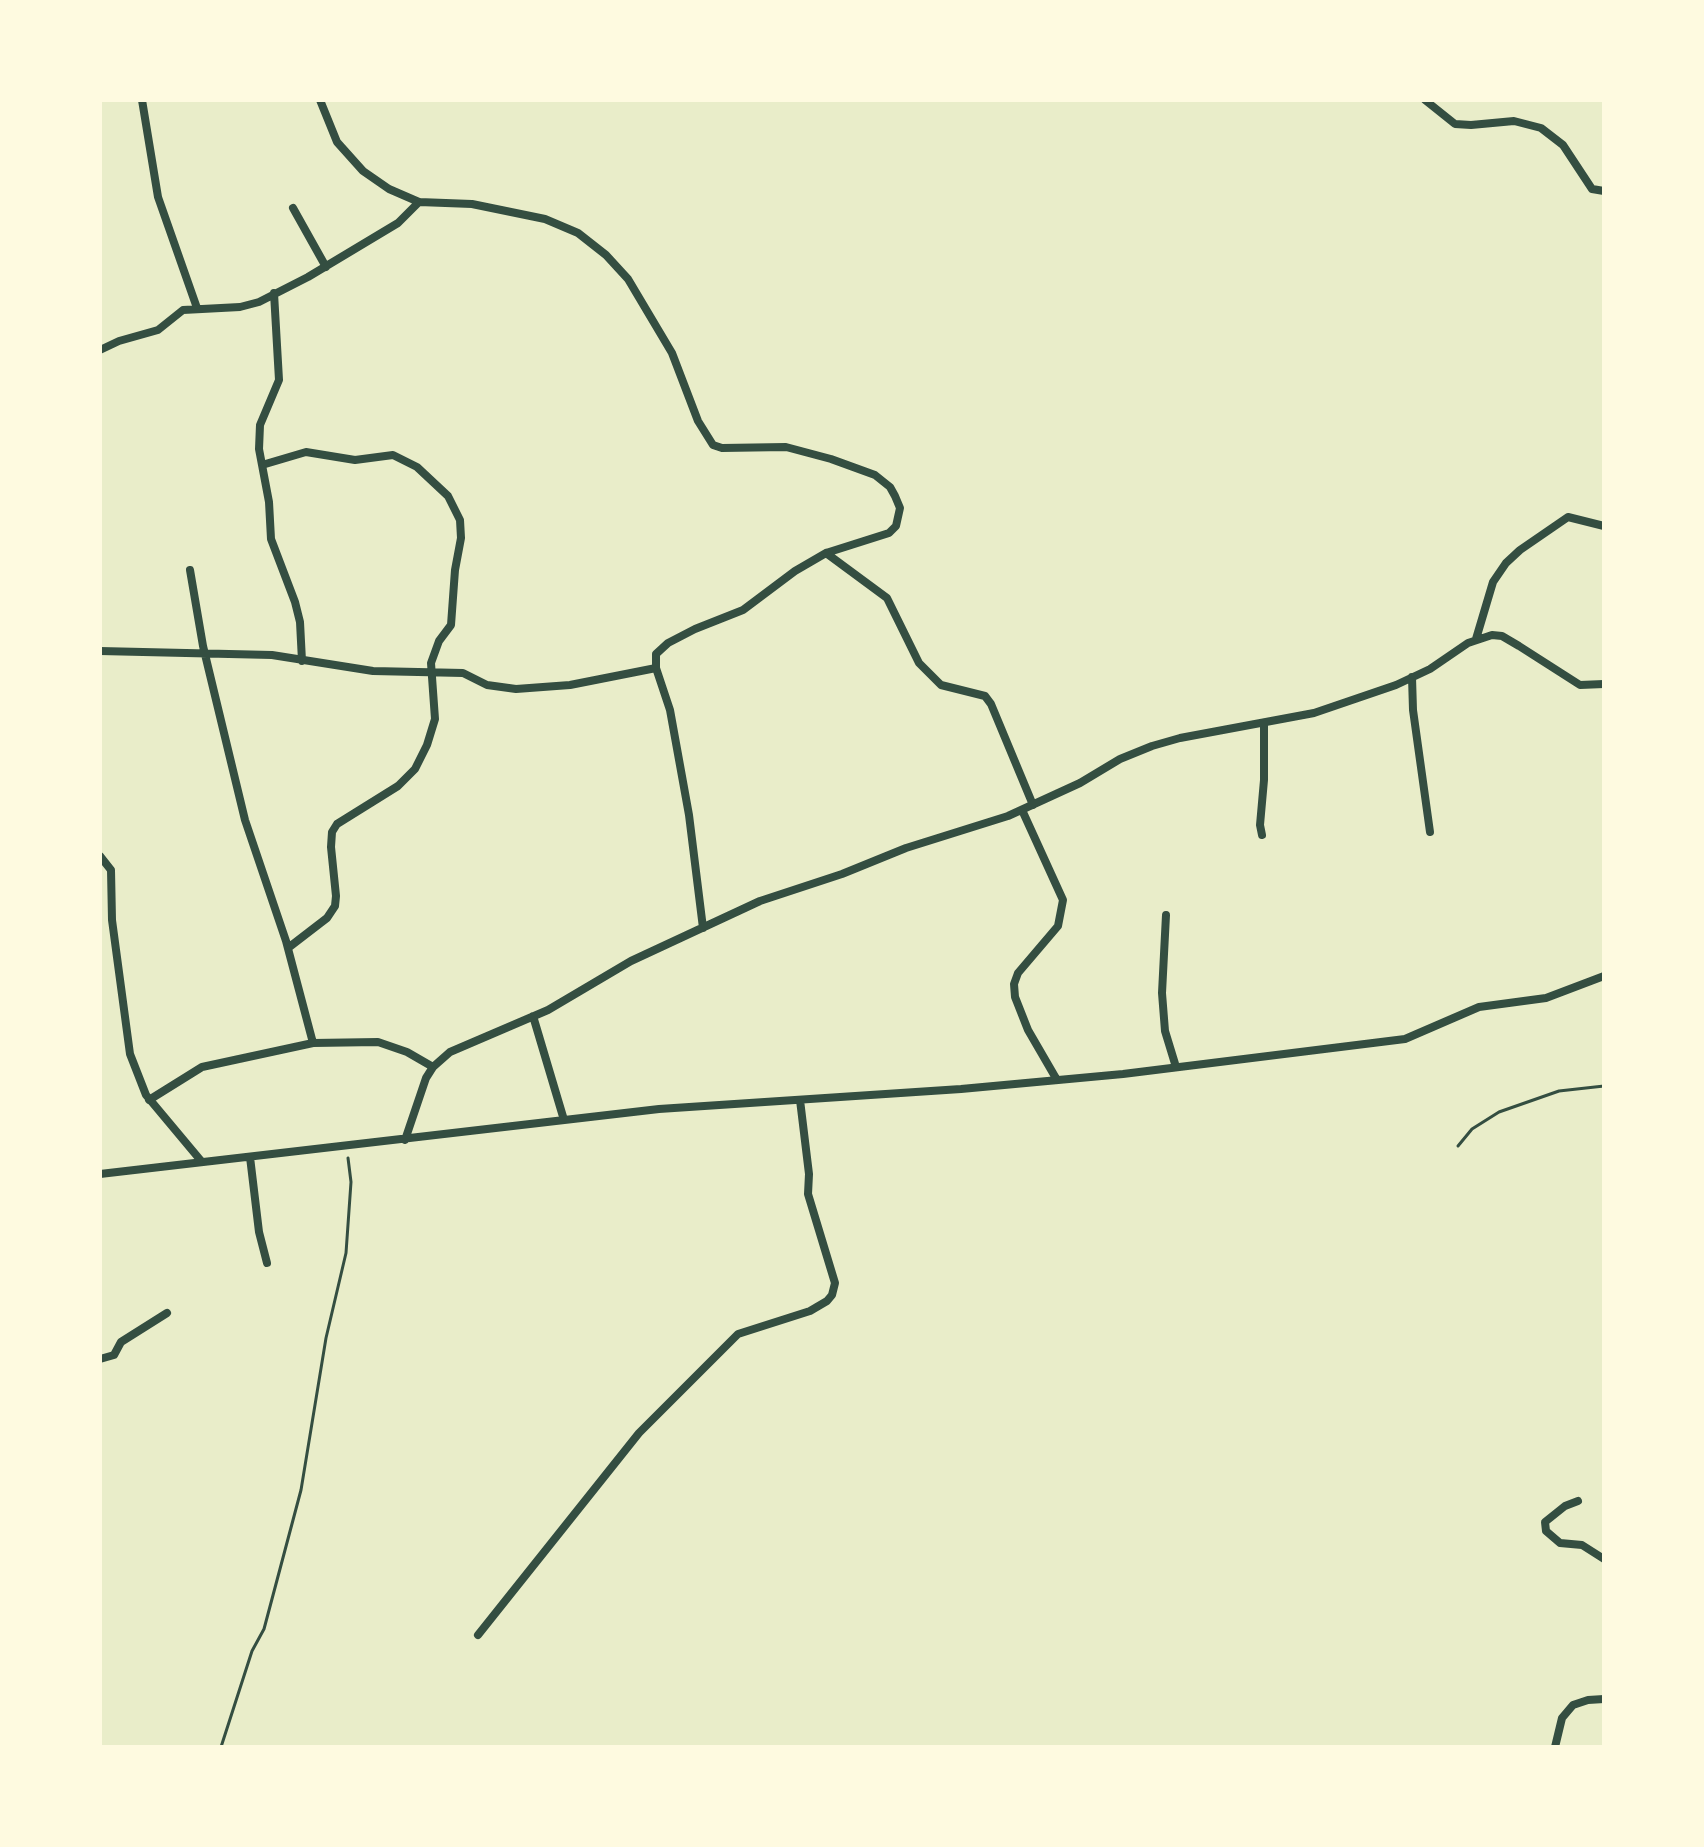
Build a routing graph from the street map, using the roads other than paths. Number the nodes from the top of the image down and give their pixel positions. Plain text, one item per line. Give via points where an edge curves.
1 (142, 100) edge
2 (320, 100) edge
3 (1425, 100) edge
4 (1604, 191) edge
5 (419, 202) junction
6 (293, 208) dead end
7 (326, 267) junction
8 (274, 293) junction
9 (197, 308) junction
10 (100, 350) edge
11 (262, 465) junction
12 (1604, 526) edge
13 (826, 553) junction
14 (190, 570) dead end
15 (1476, 639) junction
16 (100, 651) edge
17 (205, 655) junction
18 (302, 661) junction
19 (656, 668) junction
20 (431, 673) junction
21 (1412, 677) junction
22 (1604, 684) edge
23 (1264, 724) junction
24 (1033, 805) junction
25 (1022, 810) junction
26 (1430, 832) dead end
27 (1262, 835) dead end
28 (100, 856) edge
29 (1166, 915) dead end
30 (703, 928) junction
31 (288, 948) junction
32 (1604, 976) edge
33 (533, 1016) junction
34 (313, 1043) junction
35 (433, 1067) junction
36 (1176, 1067) junction
37 (1057, 1080) junction
38 (149, 1100) junction
39 (800, 1100) junction
40 (564, 1120) junction
41 (405, 1140) junction
42 (250, 1157) junction
43 (202, 1162) junction
44 (100, 1174) edge
45 (267, 1263) dead end
46 (167, 1313) dead end
47 (100, 1359) edge
48 (1578, 1501) dead end
49 (1604, 1559) edge
50 (478, 1635) dead end
51 (1604, 1699) edge
52 (1555, 1747) edge

1 - 9 street via 158,197
2 - 5 street via 337,142 363,171
3 - 4 street via 1455,124 1514,121 1541,128 1563,145 1592,189
5 - 7 street via 398,223
5 - 13 street via 498,209 578,233 628,279 672,353 713,445 786,447 863,470 890,487 900,508 896,526 878,539
6 - 7 street
7 - 8 street
8 - 9 street via 246,306
8 - 11 street via 279,380 260,425
9 - 10 street via 183,310 158,330
11 - 18 street via 271,539 295,602
11 - 20 street via 306,452 355,460 393,455 417,467 448,496 460,520 461,538 451,625 436,649
12 - 15 street via 1568,517 1520,550 1493,582
13 - 19 street via 743,610 668,643 656,654
13 - 24 street via 881,591 919,663 941,685 985,696
14 - 17 street
15 - 21 street
15 - 22 street via 1502,636 1580,685
16 - 17 street
17 - 18 street via 272,655
17 - 31 street via 245,820
18 - 20 street
19 - 20 street via 570,685 516,689 487,685 463,673
19 - 30 street via 670,710 689,815
20 - 31 street via 435,719 415,769 389,793 337,824 331,847 335,906
21 - 23 street via 1314,713
21 - 26 street
23 - 24 street via 1152,746
23 - 27 street
24 - 25 street
25 - 30 street via 785,891
25 - 37 street via 1063,900 1058,926 1018,973 1015,997
28 - 38 street via 111,870 127,1040
29 - 36 street via 1162,993 1165,1031
30 - 33 street
31 - 34 street
32 - 36 street via 1546,998 1479,1007 1405,1039
33 - 35 street via 450,1052
33 - 40 street
34 - 35 street via 378,1042
34 - 38 street via 202,1067
35 - 41 street
36 - 37 street
37 - 39 street
38 - 43 street
39 - 40 street
39 - 50 street via 808,1194 835,1283 832,1295 810,1311 738,1334 639,1433
40 - 41 street
41 - 42 street
42 - 43 street
42 - 45 street
43 - 44 street
46 - 47 street via 121,1342 114,1355
48 - 49 street via 1545,1522 1546,1531 1560,1543 1582,1545
51 - 52 street via 1573,1705 1562,1718

